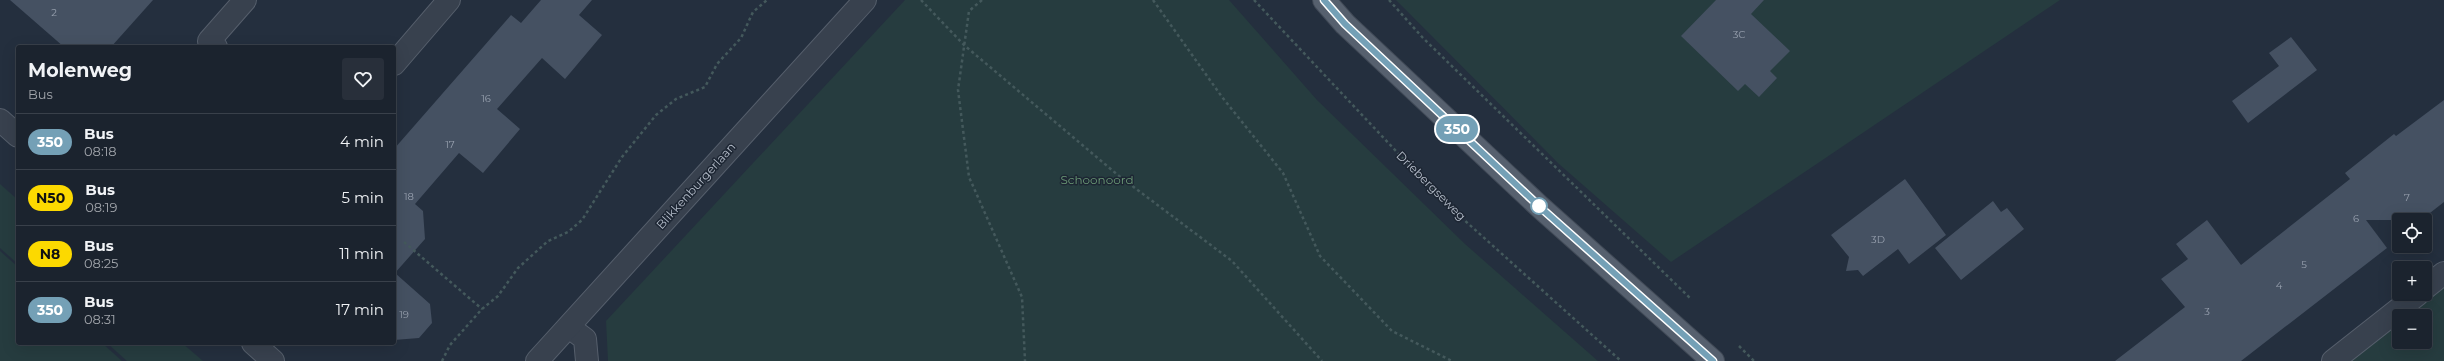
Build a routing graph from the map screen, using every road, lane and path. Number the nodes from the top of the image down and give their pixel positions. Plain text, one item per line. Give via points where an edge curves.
1 (245, 0) edge
2 (449, 0) edge
3 (767, 0) edge
4 (921, 0) edge
5 (982, 0) edge
6 (1153, 0) edge
7 (1254, 0) edge
8 (1324, 0) edge
9 (1389, 0) edge
10 (855, 3) edge
11 (214, 45) edge
12 (964, 45) junction
13 (396, 62) edge
14 (0, 120) edge
15 (16, 134) edge
16 (404, 242) dead end
17 (2444, 273) edge
18 (2432, 282) edge
19 (1691, 300) dead end
20 (2409, 301) edge
21 (482, 309) junction
22 (569, 327) junction
23 (1737, 344) dead end
24 (255, 345) edge
25 (273, 361) edge
26 (442, 361) edge
27 (537, 361) edge
28 (587, 361) edge
29 (1025, 361) edge
30 (1322, 361) edge
31 (1452, 361) edge
32 (1621, 361) edge
33 (1713, 361) edge
34 (1754, 361) edge
35 (2334, 361) edge

1 - 11 street via 210,42
2 - 13 street
3 - 21 path via 754,12 741,38 717,64 705,87 676,99 656,115 622,158 582,220 568,232 548,242 518,268 498,296
4 - 12 path
5 - 12 path via 969,11
6 - 31 path via 1222,98 1283,173 1320,256 1392,331
7 - 32 path, Driebergseweg via 1442,200
8 - 33 main road via 1345,24 1540,207
9 - 19 path via 1423,38
10 - 22 street, Blikkenburgerlaan
12 - 29 path via 958,90 969,177 1022,298
12 - 30 path via 1119,176 1232,262
14 - 15 street
16 - 21 path
17 - 18 street
20 - 35 street
21 - 26 path via 450,346
22 - 27 street, Blikkenburgerlaan
22 - 28 street via 585,339
23 - 34 path
24 - 25 street

